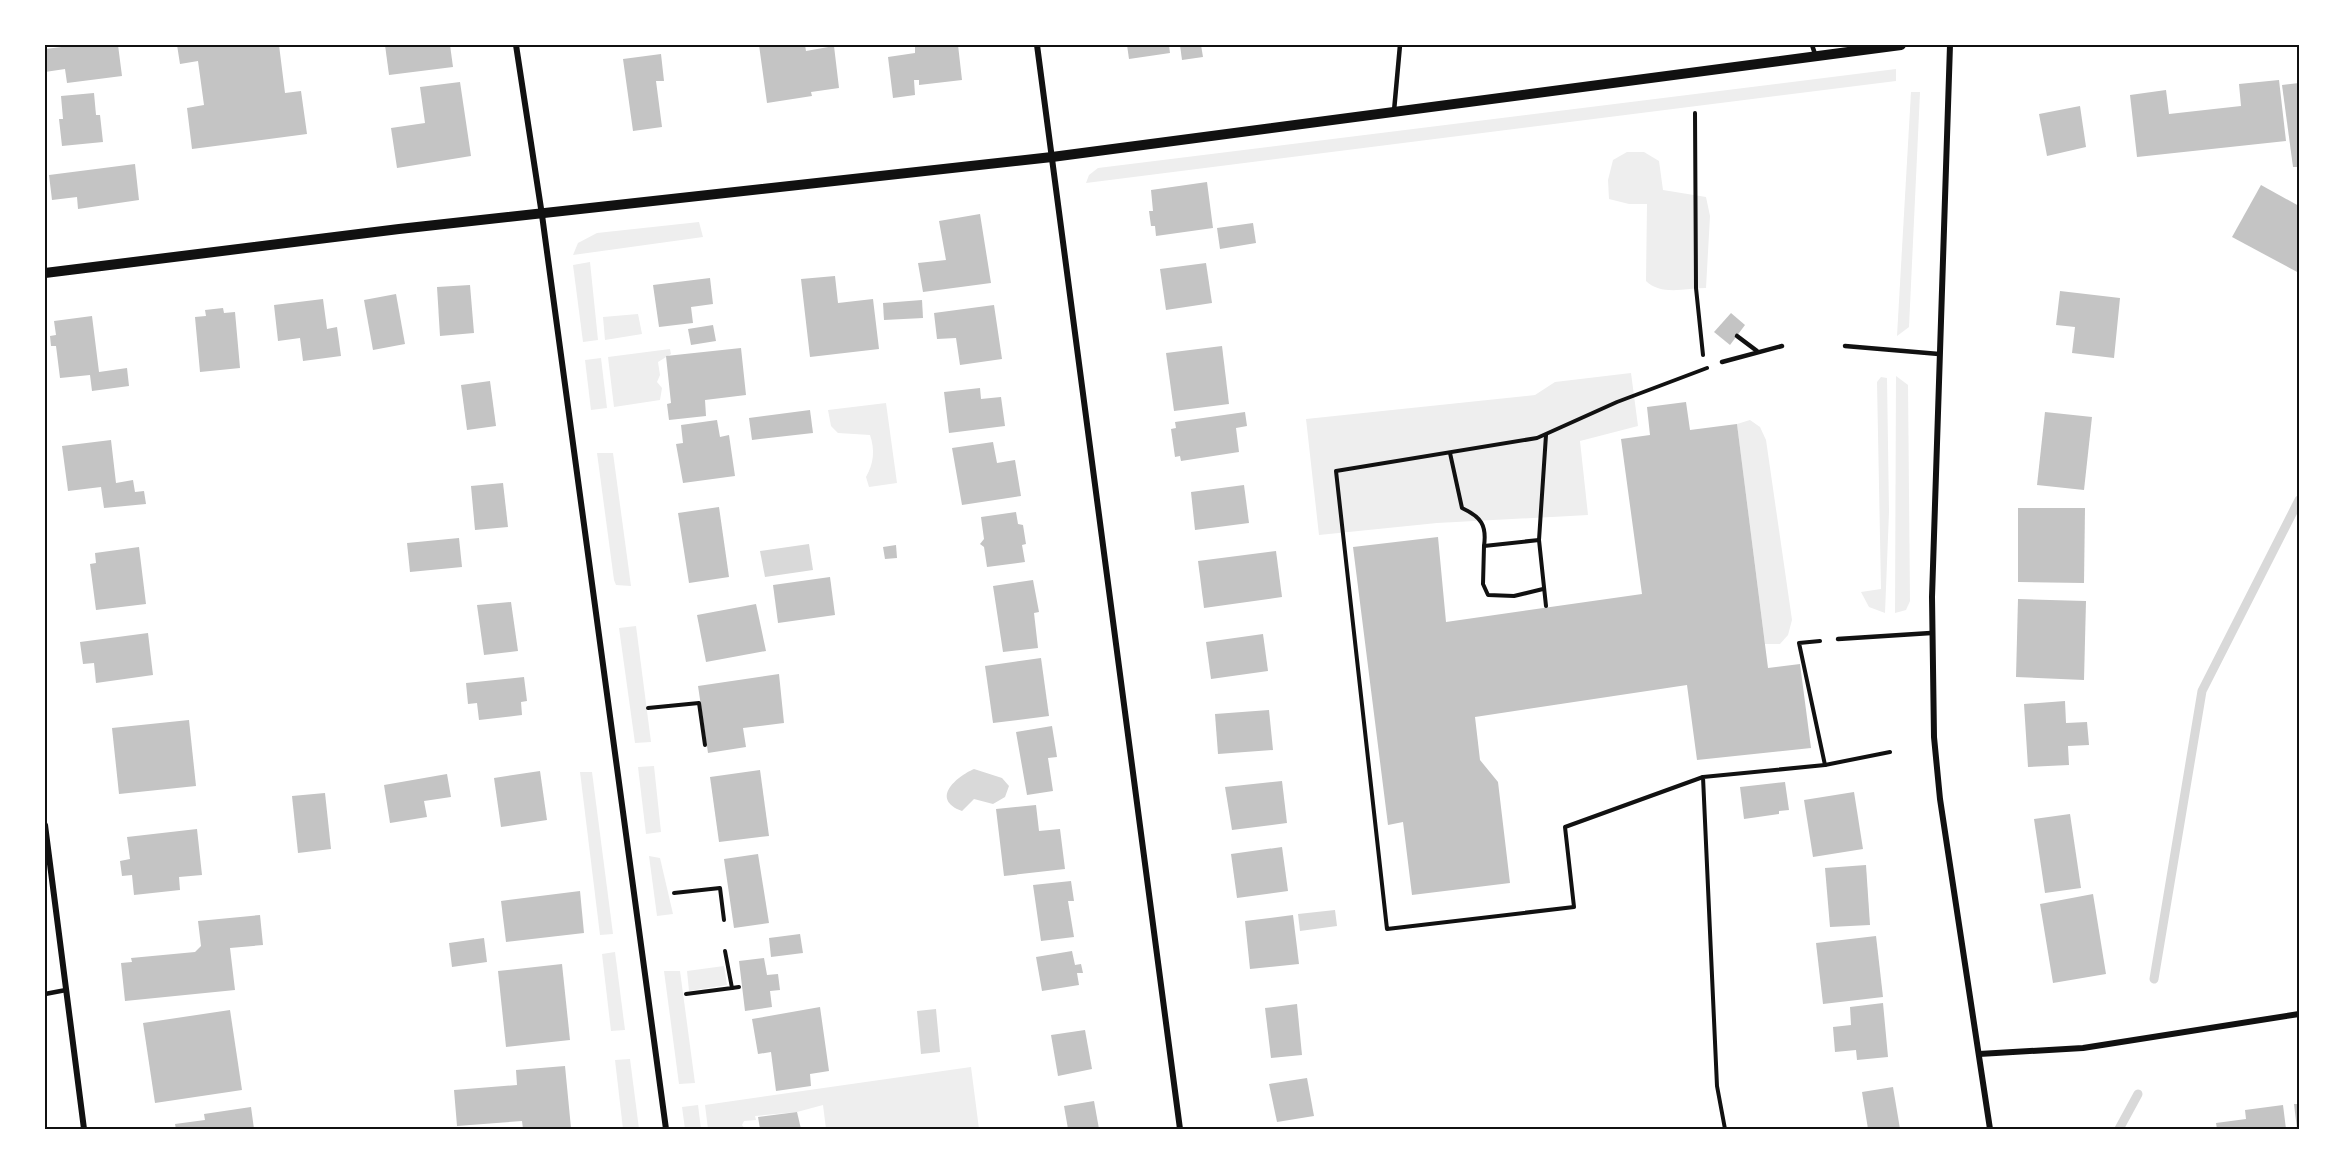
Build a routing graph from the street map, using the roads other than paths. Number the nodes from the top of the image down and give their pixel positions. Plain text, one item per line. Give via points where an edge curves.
1 (516, 45) edge
2 (1036, 45) edge
3 (1400, 45) edge
4 (1812, 45) edge
5 (1901, 45) edge
6 (1950, 45) edge
7 (1816, 57) junction
8 (1393, 113) junction
9 (1052, 157) junction
10 (542, 214) junction
11 (45, 273) edge
12 (1737, 336) dead end
13 (1782, 346) dead end
14 (1845, 346) dead end
15 (1757, 351) junction
16 (1939, 354) junction
17 (1722, 362) road end
18 (1931, 633) junction
19 (1838, 639) dead end
20 (45, 825) edge
21 (66, 990) junction
22 (45, 994) edge
23 (2299, 1014) edge
24 (1979, 1054) junction
25 (84, 1129) edge
26 (666, 1129) edge
27 (1180, 1129) edge
28 (1990, 1129) edge

1 - 10 street
2 - 9 street
3 - 8 lane
4 - 7 lane
5 - 7 street
6 - 16 street
7 - 8 street
8 - 9 street
9 - 10 street
9 - 27 street
10 - 11 street
10 - 26 street
12 - 15 lane
13 - 15 lane
14 - 16 lane
15 - 17 lane
16 - 18 street
18 - 19 lane
18 - 24 street via 1937,776
20 - 21 street
21 - 22 lane
21 - 25 street
23 - 24 street via 2083,1048
24 - 28 street

